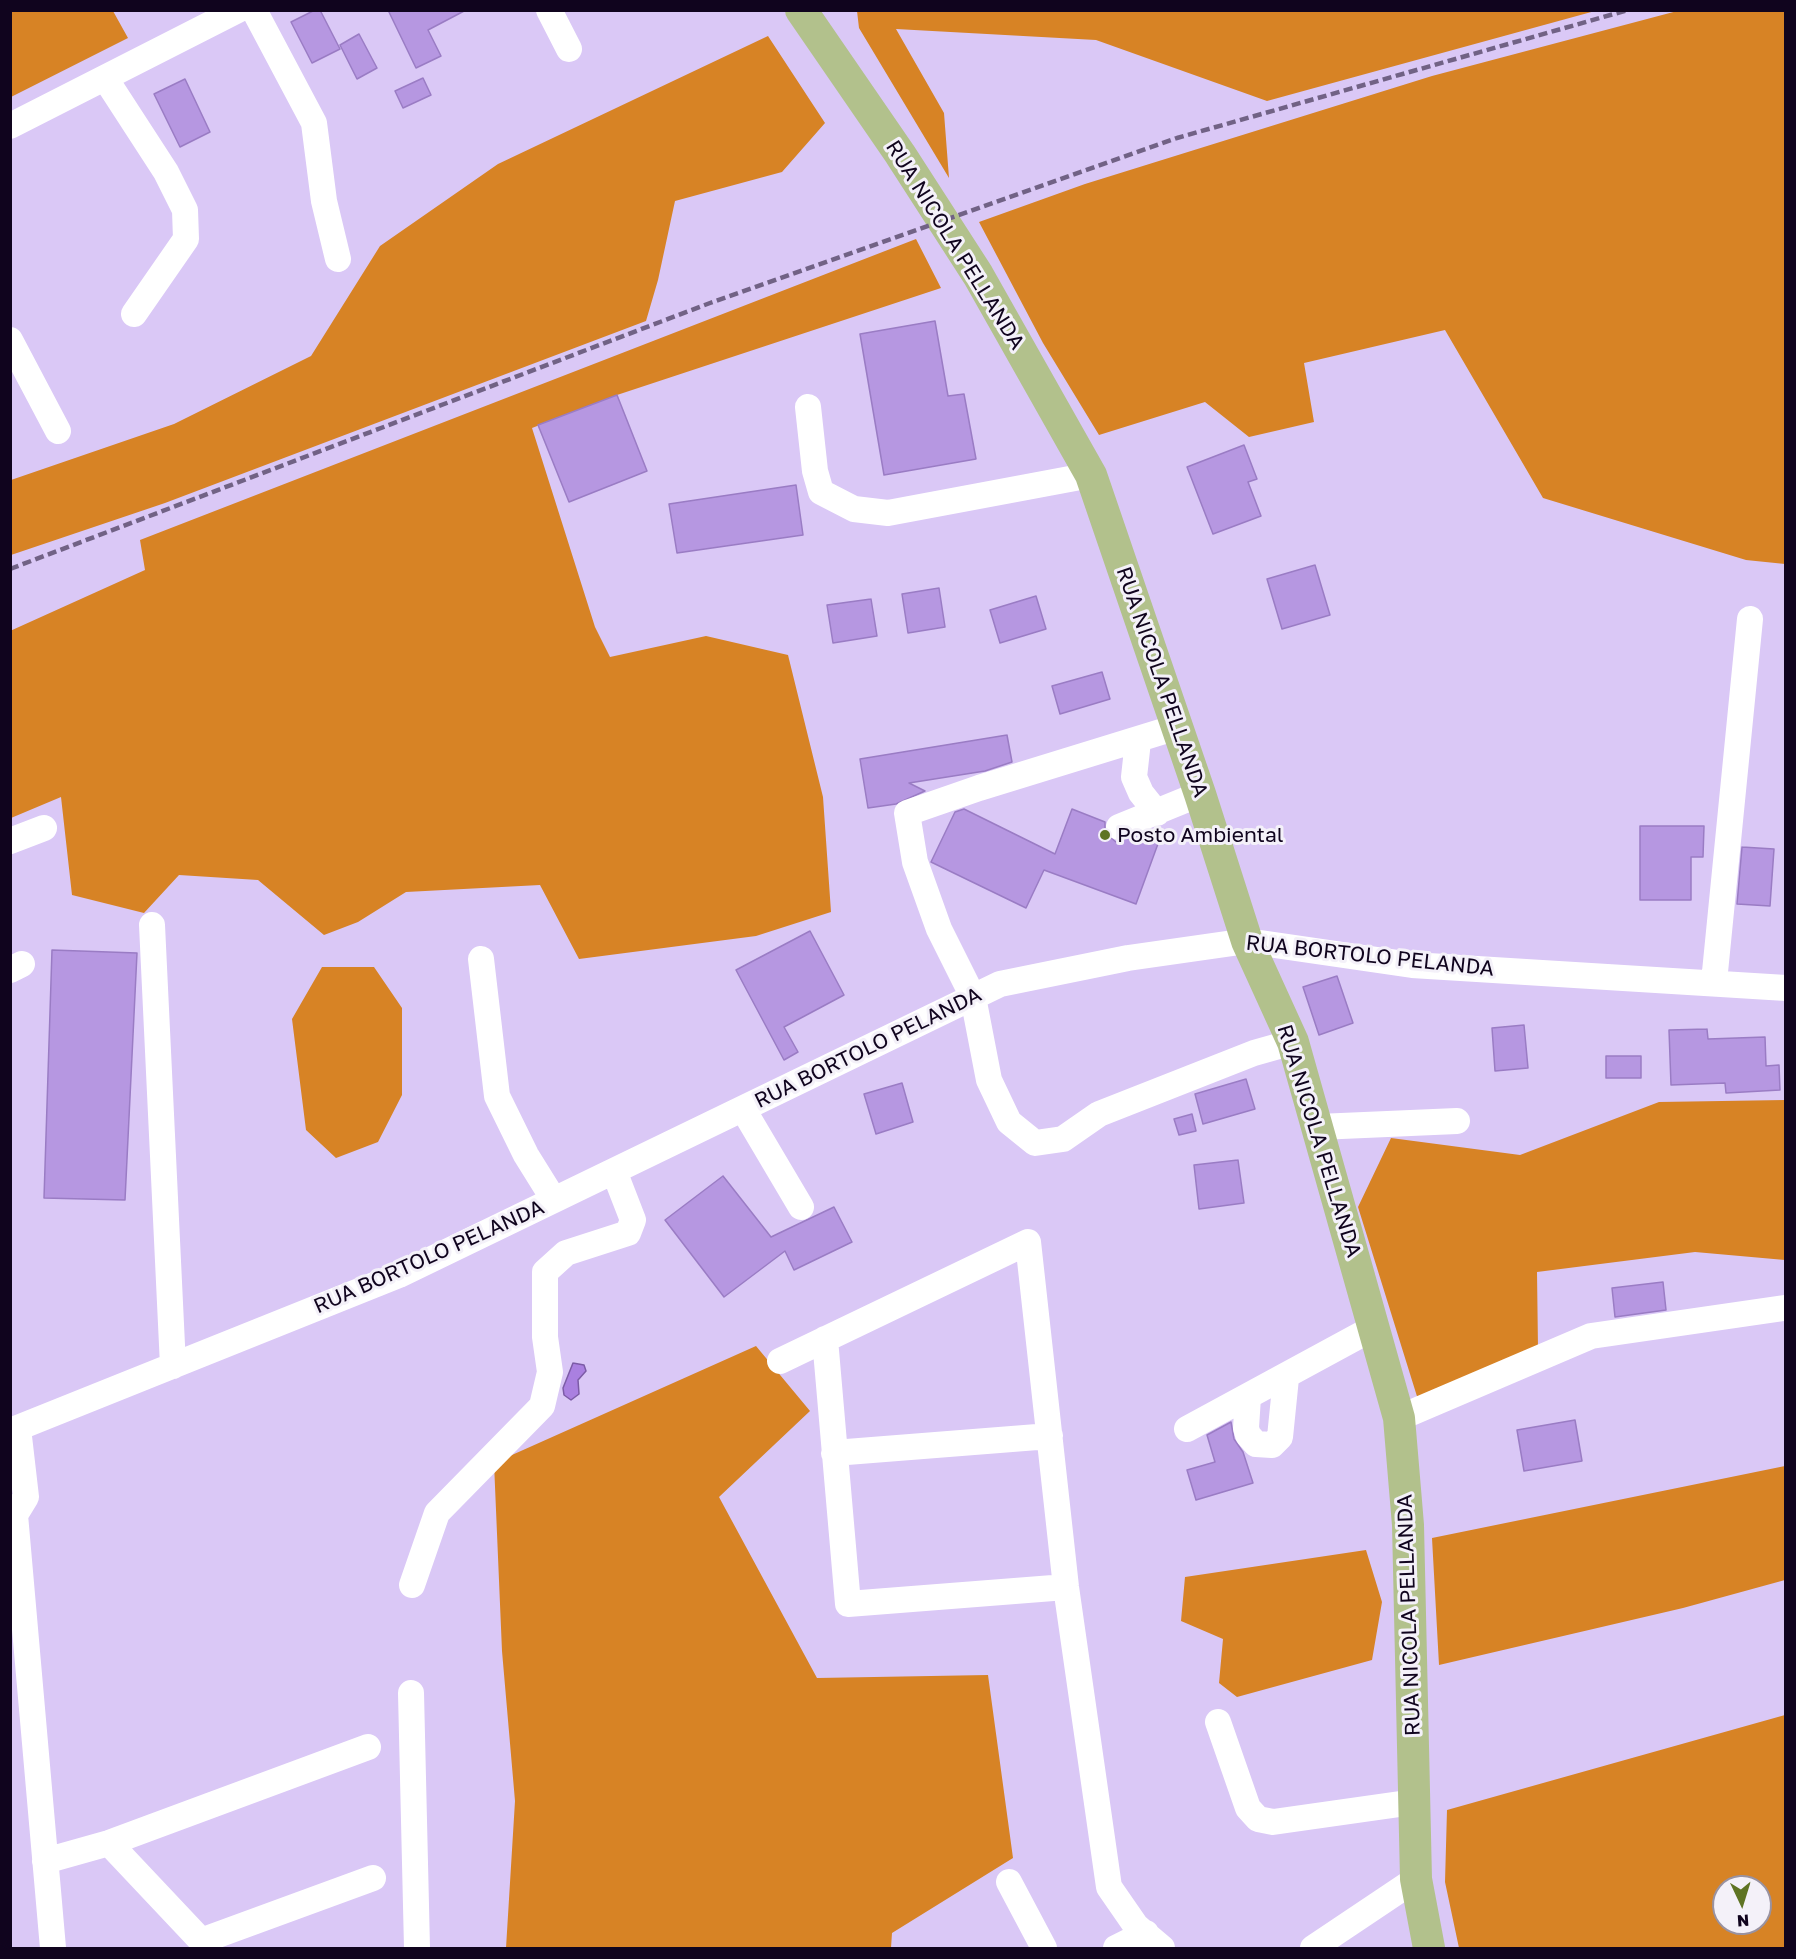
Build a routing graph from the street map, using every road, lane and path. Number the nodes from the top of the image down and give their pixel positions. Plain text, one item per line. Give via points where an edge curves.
1 (238, 10) edge
2 (254, 10) edge
3 (549, 10) edge
4 (801, 10) edge
5 (569, 50) dead end
6 (105, 78) junction
7 (10, 126) edge
8 (338, 259) dead end
9 (134, 314) dead end
10 (10, 340) edge
11 (808, 407) dead end
12 (58, 431) dead end
13 (1091, 475) junction
14 (1750, 620) dead end
15 (1178, 727) junction
16 (1138, 741) junction
17 (1200, 794) junction
18 (1157, 813) junction
19 (1119, 826) dead end
20 (44, 828) dead end
21 (10, 841) edge
22 (152, 925) dead end
23 (1247, 941) junction
24 (481, 959) dead end
25 (1714, 982) junction
26 (1785, 988) edge
27 (973, 997) junction
28 (1293, 1042) junction
29 (743, 1109) junction
30 (1457, 1121) dead end
31 (1318, 1127) junction
32 (614, 1172) junction
33 (554, 1200) junction
34 (801, 1207) dead end
35 (1784, 1308) dead end
36 (1375, 1327) junction
37 (825, 1339) junction
38 (780, 1361) dead end
39 (173, 1366) junction
40 (1286, 1378) junction
41 (1248, 1397) junction
42 (1399, 1418) junction
43 (1188, 1429) dead end
44 (14, 1430) edge
45 (1050, 1436) junction
46 (834, 1453) junction
47 (13, 1511) edge
48 (412, 1585) dead end
49 (1066, 1587) junction
50 (411, 1693) dead end
51 (1218, 1722) dead end
52 (368, 1747) dead end
53 (1414, 1802) junction
54 (109, 1843) junction
55 (45, 1861) junction
56 (373, 1878) dead end
57 (1416, 1879) junction
58 (1009, 1882) dead end
59 (1140, 1940) edge
60 (205, 1945) edge
61 (53, 1948) edge
62 (417, 1948) edge
63 (1044, 1948) edge
64 (1314, 1948) edge
65 (1429, 1948) edge

1 - 6 street
2 - 8 street via 314,123 324,201
3 - 5 street
4 - 13 main road, RUA NICOLA PELLANDA via 978,275
6 - 7 street
6 - 9 street via 166,172 185,210 186,239
10 - 12 street
11 - 13 street via 821,492 854,509 888,513
13 - 15 main road, RUA NICOLA PELLANDA
14 - 25 street
15 - 16 street
15 - 17 main road, RUA NICOLA PELLANDA
16 - 18 street via 1134,777
16 - 27 street via 907,813 915,862 939,929
17 - 18 street
17 - 23 main road, RUA NICOLA PELLANDA
18 - 19 street
20 - 21 street
22 - 39 street
23 - 25 street, RUA BORTOLO PELANDA via 1412,965
23 - 27 street, RUA BORTOLO PELANDA via 1075,968 1000,984
23 - 28 main road, RUA NICOLA PELLANDA
24 - 33 street via 497,1096
25 - 26 street, RUA BORTOLO PELANDA
27 - 28 street via 989,1080 1009,1122 1035,1143 1063,1139 1099,1114 1254,1053
27 - 29 street, RUA BORTOLO PELANDA
28 - 31 main road, RUA NICOLA PELLANDA
29 - 32 street, RUA BORTOLO PELANDA
29 - 34 street
30 - 31 street
31 - 36 main road, RUA NICOLA PELLANDA
32 - 33 street, RUA BORTOLO PELANDA
32 - 48 street via 633,1220 628,1233 566,1253 545,1272 545,1337 550,1372 542,1406 437,1513
33 - 39 street, RUA BORTOLO PELANDA via 399,1275
35 - 42 street via 1591,1336
36 - 40 street
36 - 42 main road, RUA NICOLA PELLANDA
37 - 38 street
37 - 45 street via 1028,1242
37 - 46 street
39 - 44 street, RUA BORTOLO PELANDA
40 - 41 street
40 - 41 street via 1280,1437 1272,1445 1256,1444 1248,1435
41 - 43 street
42 - 53 main road, RUA NICOLA PELLANDA via 1408,1525
44 - 47 street via 26,1497
45 - 46 street
45 - 49 street
46 - 49 street via 848,1604
47 - 55 street
49 - 59 street via 1109,1887
50 - 62 street
51 - 53 street via 1248,1808 1258,1819 1273,1822
52 - 54 street
53 - 57 main road, RUA NICOLA PELLANDA
54 - 55 street
54 - 60 street
55 - 61 street
56 - 60 street
57 - 64 street
57 - 65 main road, RUA NICOLA PELLANDA
58 - 63 street

